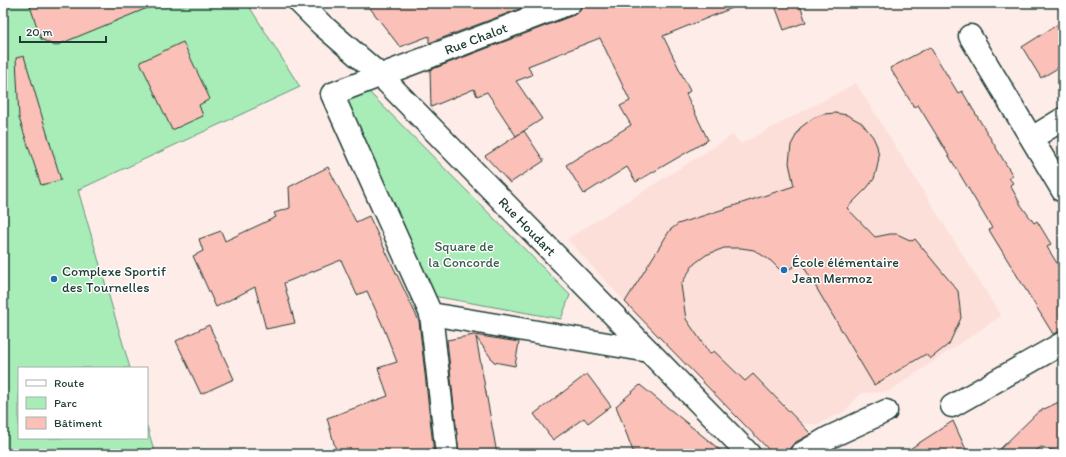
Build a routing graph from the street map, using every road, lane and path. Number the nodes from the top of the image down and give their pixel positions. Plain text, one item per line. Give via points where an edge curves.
1 (300, 3) edge
2 (570, 3) edge
3 (970, 36) dead end
4 (381, 76) junction
5 (1063, 119) edge
6 (1032, 138) junction
7 (1063, 191) edge
8 (431, 314) junction
9 (1063, 343) edge
10 (649, 351) junction
11 (952, 406) dead end
12 (886, 411) dead end
13 (447, 454) edge
14 (749, 454) edge
15 (802, 454) edge

1 - 4 street, Rue Houdart
2 - 4 street, Rue Chalot
3 - 6 street
4 - 8 street via 332,94
4 - 10 street, Rue Houdart
5 - 6 street
6 - 7 street
8 - 10 street
8 - 13 street
9 - 11 street
10 - 14 street, Rue Houdart
12 - 15 street via 828,438

